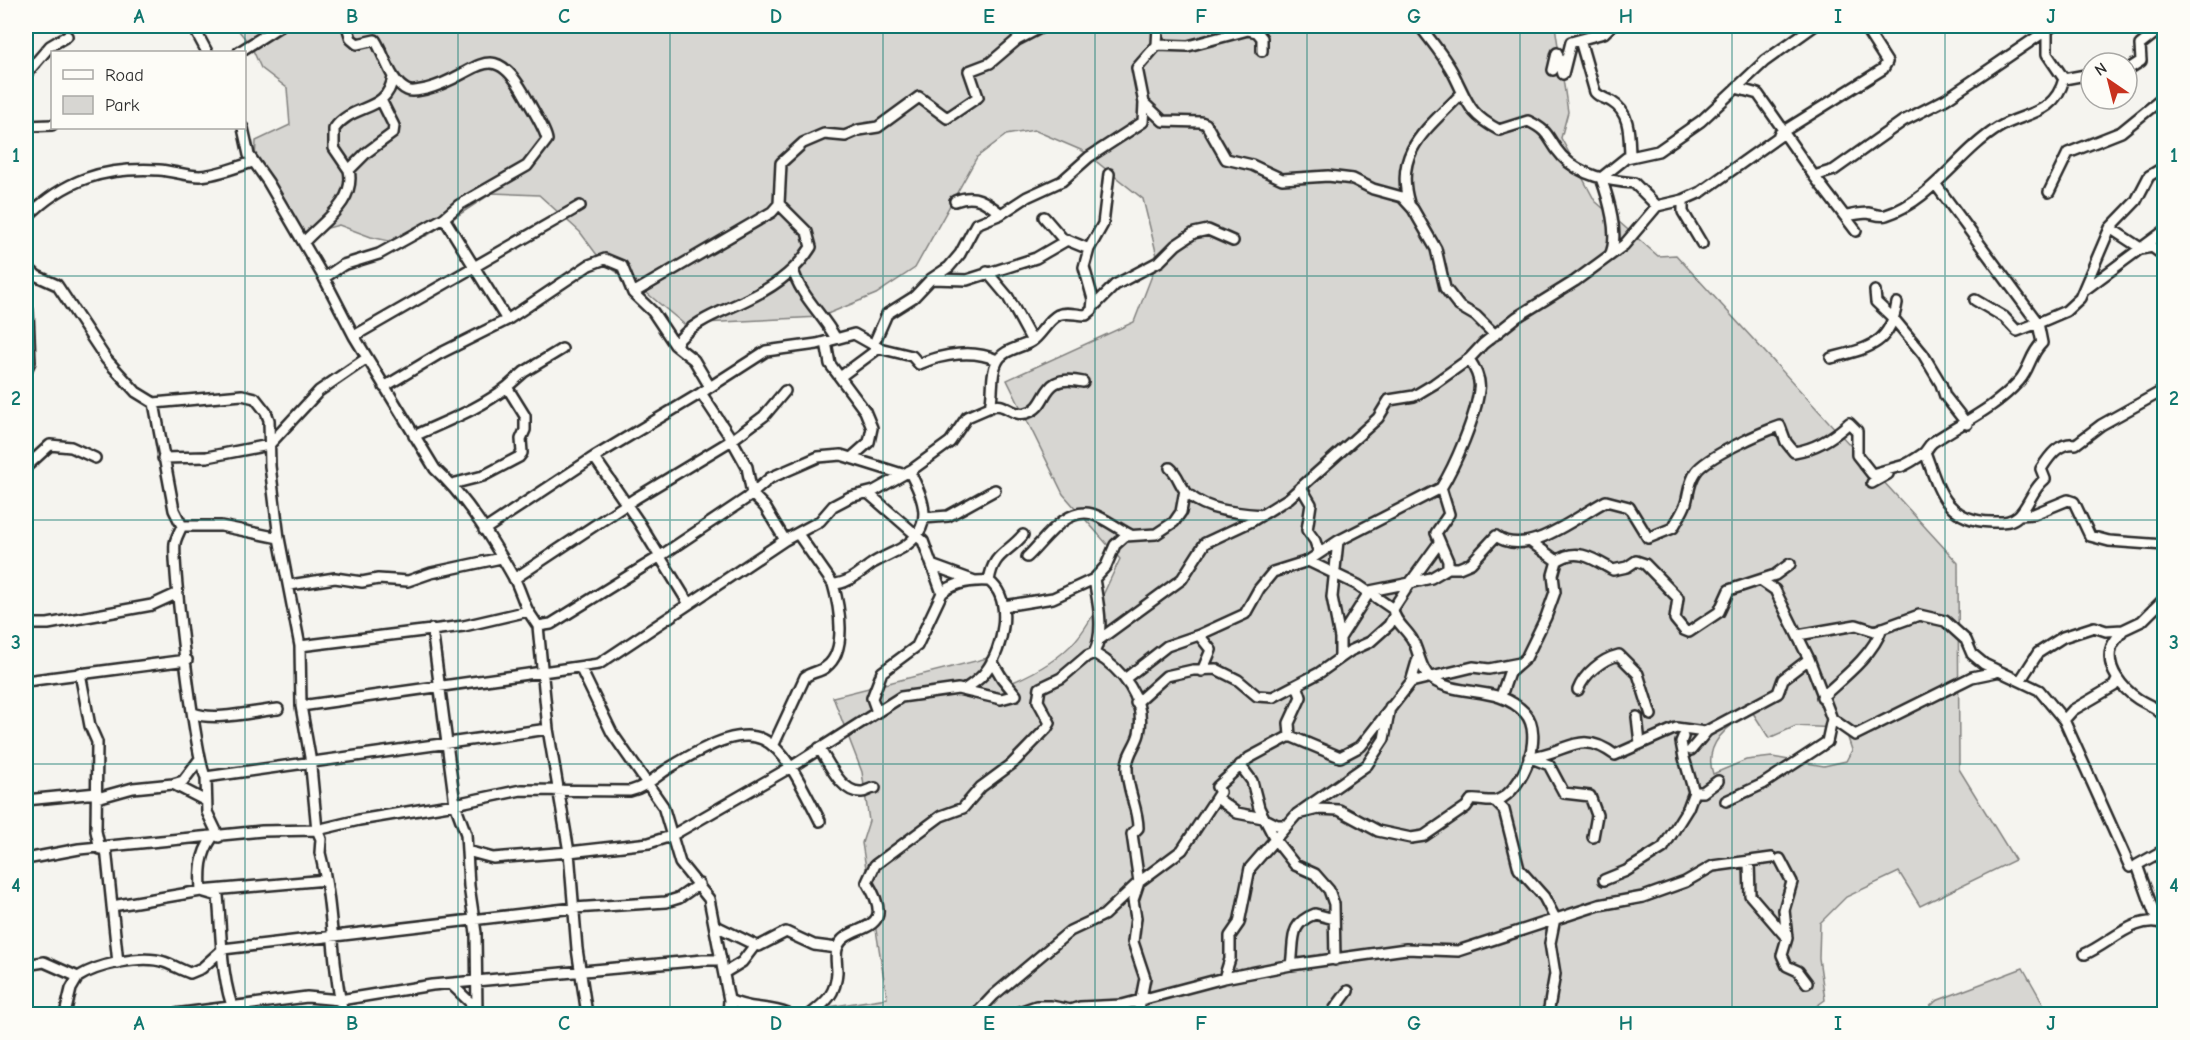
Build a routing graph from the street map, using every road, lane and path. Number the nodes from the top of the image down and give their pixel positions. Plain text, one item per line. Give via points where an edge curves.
1 (193, 26) edge
2 (280, 26) edge
3 (347, 26) edge
4 (1044, 26) edge
5 (1158, 26) edge
6 (1420, 26) edge
7 (1611, 26) edge
8 (1814, 26) edge
9 (1864, 26) edge
10 (2164, 26) edge
11 (2047, 27) edge
12 (67, 36) dead end
13 (1580, 40) junction
14 (1157, 45) junction
15 (206, 51) edge
16 (241, 51) edge
17 (1262, 51) dead end
18 (2139, 62) edge
19 (1553, 70) dead end
20 (26, 74) edge
21 (393, 77) junction
22 (2079, 77) edge
23 (2064, 80) junction
24 (1736, 88) junction
25 (1462, 93) junction
26 (2164, 97) edge
27 (382, 102) junction
28 (1144, 103) junction
29 (51, 125) edge
30 (26, 126) edge
31 (243, 129) edge
32 (1784, 131) junction
33 (1630, 156) junction
34 (253, 162) junction
35 (2164, 167) edge
36 (349, 170) junction
37 (1109, 174) dead end
38 (1814, 176) junction
39 (1601, 178) junction
40 (1936, 185) junction
41 (1701, 192) junction
42 (2049, 192) dead end
43 (1683, 200) junction
44 (955, 201) dead end
45 (779, 204) junction
46 (1409, 205) junction
47 (580, 206) dead end
48 (1658, 206) junction
49 (1001, 214) junction
50 (1845, 216) junction
51 (1044, 217) dead end
52 (26, 218) edge
53 (444, 218) junction
54 (2110, 228) junction
55 (1856, 231) dead end
56 (2164, 231) edge
57 (1067, 240) junction
58 (1233, 240) dead end
59 (304, 242) junction
60 (1702, 244) dead end
61 (1089, 249) junction
62 (2142, 249) junction
63 (1610, 255) junction
64 (2164, 256) edge
65 (26, 266) edge
66 (475, 266) junction
67 (793, 269) junction
68 (987, 272) junction
69 (324, 278) junction
70 (931, 279) junction
71 (2084, 290) junction
72 (1875, 291) dead end
73 (633, 292) junction
74 (1975, 300) dead end
75 (1897, 303) dead end
76 (26, 305) edge
77 (1093, 307) junction
78 (1894, 319) junction
79 (507, 320) junction
80 (2038, 323) junction
81 (1495, 335) junction
82 (354, 336) junction
83 (830, 339) junction
84 (1032, 341) junction
85 (878, 343) junction
86 (675, 345) junction
87 (562, 349) dead end
88 (367, 358) junction
89 (1831, 358) dead end
90 (1469, 359) junction
91 (997, 360) junction
92 (26, 371) edge
93 (840, 377) junction
94 (1083, 382) dead end
95 (384, 387) junction
96 (507, 387) junction
97 (710, 387) junction
98 (785, 391) dead end
99 (700, 393) junction
100 (2163, 395) edge
101 (154, 403) junction
102 (990, 407) junction
103 (1967, 423) junction
104 (414, 436) junction
105 (732, 440) junction
106 (269, 445) junction
107 (1925, 452) junction
108 (594, 457) junction
109 (95, 458) dead end
110 (163, 458) junction
111 (851, 458) junction
112 (1905, 465) junction
113 (26, 467) edge
114 (1170, 468) dead end
115 (906, 472) junction
116 (1872, 483) dead end
117 (452, 484) junction
118 (1301, 487) junction
119 (1441, 488) junction
120 (995, 490) dead end
121 (1185, 490) junction
122 (868, 493) junction
123 (752, 494) junction
124 (625, 505) junction
125 (1262, 514) junction
126 (2019, 515) junction
127 (924, 518) junction
128 (182, 526) junction
129 (484, 530) junction
130 (798, 534) junction
131 (917, 535) junction
132 (1023, 535) dead end
133 (1131, 535) junction
134 (279, 538) junction
135 (785, 540) junction
136 (1338, 541) junction
137 (1531, 542) junction
138 (1439, 543) junction
139 (2164, 545) edge
140 (1319, 553) junction
141 (659, 557) junction
142 (1027, 557) dead end
143 (501, 558) junction
144 (1308, 561) junction
145 (1557, 561) junction
146 (1790, 564) dead end
147 (934, 566) junction
148 (1448, 568) junction
149 (1334, 572) junction
150 (514, 579) junction
151 (1094, 579) junction
152 (975, 581) junction
153 (988, 581) junction
154 (1762, 581) dead end
155 (1410, 583) junction
156 (833, 584) junction
157 (290, 585) junction
158 (1370, 591) junction
159 (942, 593) junction
160 (176, 594) junction
161 (2164, 599) edge
162 (689, 604) junction
163 (1004, 606) junction
164 (528, 610) junction
165 (1393, 612) junction
166 (26, 624) edge
167 (538, 626) junction
168 (1882, 628) junction
169 (432, 629) junction
170 (2123, 630) junction
171 (1199, 635) junction
172 (1798, 635) junction
173 (1340, 638) junction
174 (1100, 639) junction
175 (300, 646) junction
176 (1094, 654) junction
177 (1340, 658) junction
178 (1418, 658) junction
179 (1809, 659) junction
180 (187, 660) junction
181 (992, 661) junction
182 (1520, 663) junction
183 (580, 667) junction
184 (1202, 670) junction
185 (542, 672) junction
186 (80, 673) junction
187 (2007, 674) junction
188 (1126, 678) junction
189 (1431, 678) junction
190 (2117, 680) junction
191 (26, 681) edge
192 (2020, 681) junction
193 (1412, 682) junction
194 (1297, 685) junction
195 (439, 686) junction
196 (965, 689) junction
197 (1578, 690) dead end
198 (1501, 696) junction
199 (1822, 697) junction
200 (1136, 703) junction
201 (301, 706) junction
202 (1390, 706) junction
203 (278, 709) dead end
204 (877, 712) junction
205 (193, 713) junction
206 (1651, 715) dead end
207 (1637, 717) dead end
208 (2164, 717) edge
209 (1832, 719) junction
210 (2064, 720) junction
211 (548, 729) junction
212 (1707, 731) junction
213 (1290, 736) junction
214 (1683, 737) dead end
215 (447, 742) junction
216 (1640, 743) junction
217 (774, 744) junction
218 (819, 748) junction
219 (1691, 750) dead end
220 (1529, 756) junction
221 (199, 760) junction
222 (310, 763) junction
223 (1240, 765) junction
224 (791, 767) junction
225 (206, 777) junction
226 (1718, 781) dead end
227 (173, 784) junction
228 (646, 785) junction
229 (875, 788) dead end
230 (559, 791) junction
231 (1694, 792) junction
232 (97, 796) junction
233 (1217, 798) junction
234 (26, 800) edge
235 (206, 801) junction
236 (1726, 801) dead end
237 (1496, 802) junction
238 (455, 804) junction
239 (1297, 814) junction
240 (1265, 819) junction
241 (820, 821) dead end
242 (1287, 825) junction
243 (316, 830) junction
244 (671, 836) junction
245 (215, 837) junction
246 (1593, 837) dead end
247 (1276, 841) junction
248 (103, 848) junction
249 (2164, 850) edge
250 (467, 851) junction
251 (569, 852) junction
252 (26, 859) edge
253 (1749, 862) junction
254 (2130, 867) dead end
255 (326, 880) junction
256 (1604, 880) dead end
257 (1139, 882) junction
258 (699, 884) junction
259 (201, 891) junction
260 (112, 906) junction
261 (574, 908) junction
262 (1555, 918) junction
263 (1334, 919) dead end
264 (474, 921) junction
265 (2161, 922) edge
266 (716, 926) junction
267 (334, 938) junction
268 (1786, 938) junction
269 (755, 945) junction
270 (837, 948) junction
271 (223, 949) junction
272 (2085, 954) dead end
273 (721, 960) junction
274 (1335, 960) junction
275 (118, 963) junction
276 (26, 965) edge
277 (1291, 965) junction
278 (581, 971) junction
279 (724, 973) junction
280 (78, 977) junction
281 (1224, 978) junction
282 (478, 981) junction
283 (1807, 983) dead end
284 (451, 984) junction
285 (1348, 992) dead end
286 (1142, 999) junction
287 (340, 1000) junction
288 (729, 1000) junction
289 (476, 1010) edge
290 (234, 1011) edge
291 (745, 1011) edge
292 (65, 1014) edge
293 (175, 1014) edge
294 (343, 1014) edge
295 (587, 1014) edge
296 (728, 1014) edge
297 (788, 1014) edge
298 (811, 1014) edge
299 (976, 1014) edge
300 (1013, 1014) edge
301 (1138, 1014) edge
302 (1331, 1014) edge
303 (1548, 1014) edge

1 - 15 street
2 - 16 street
3 - 21 street via 357,44 375,40
4 - 45 street via 1017,40 990,63 969,71 978,97 947,118 919,97 878,127 844,136 825,134 803,143 781,163
5 - 14 street
6 - 25 street via 1450,68
7 - 13 street via 1604,33
8 - 24 street via 1765,61
9 - 32 street via 1887,62 1883,69
10 - 18 street via 2140,45
11 - 23 street via 2047,54
11 - 38 street via 1946,99 1903,121 1834,170
12 - 20 street via 50,46
13 - 19 street via 1571,42 1563,74 1557,53
13 - 33 street via 1595,92 1613,102 1626,119
14 - 17 street via 1188,46 1248,30 1262,38
14 - 28 street via 1137,68
21 - 27 street
21 - 53 street via 406,90 417,91 491,62 501,63 519,83 547,135 527,166 459,205
22 - 23 street
23 - 40 street via 2060,95 2030,117 1999,127 1960,158
24 - 32 street via 1758,94
24 - 33 street via 1701,121 1658,151
25 - 39 street via 1479,120 1499,130 1528,120 1544,129 1561,156 1578,171
25 - 46 street via 1416,140 1406,159 1404,186
26 - 42 street via 2121,132 2068,153
27 - 36 street via 394,126 393,134
27 - 36 street via 351,114 334,129 334,147
28 - 46 street via 1163,121 1206,124 1226,159 1252,165 1282,179 1353,179 1402,197
28 - 49 street via 1143,122 1089,157 1062,181
29 - 30 street
31 - 34 street
32 - 41 street
33 - 39 street
34 - 52 street via 199,176 158,170 106,173 60,188
34 - 59 street
35 - 54 street via 2149,176 2136,201
36 - 59 street via 351,182 344,201
37 - 61 street via 1103,224
38 - 41 street via 1784,133
38 - 50 street
39 - 48 street via 1634,183
39 - 63 street via 1611,212 1614,248
40 - 50 street via 1885,216
40 - 80 street
41 - 43 street
43 - 48 street
43 - 60 street via 1683,212
44 - 49 street via 968,196 984,201
45 - 67 street via 811,241 811,248
45 - 73 street via 763,218
46 - 81 street via 1440,258 1445,288 1459,306
47 - 66 street
48 - 63 street via 1632,237
49 - 70 street via 976,224 960,254
50 - 55 street
51 - 57 street
53 - 66 street
53 - 69 street via 379,254 343,265
54 - 62 street
54 - 71 street
56 - 62 street
57 - 61 street
57 - 68 street via 1036,258
58 - 77 street via 1209,230 1194,233 1160,261 1122,280
59 - 69 street
61 - 77 street via 1084,267
62 - 64 street via 2152,247
62 - 71 street
63 - 81 street via 1517,316
65 - 101 street via 57,285 106,359 136,392
66 - 79 street
66 - 82 street
67 - 83 street via 797,281 826,319
67 - 86 street via 753,297 708,317
68 - 70 street via 967,280
68 - 84 street via 1008,297
69 - 82 street
70 - 85 street via 914,297 887,314
71 - 80 street via 2066,311
72 - 78 street via 1876,302
73 - 79 street via 622,266 605,258
73 - 86 street via 653,312
74 - 80 street via 1993,309 2017,331
75 - 78 street
76 - 92 street via 30,362
77 - 84 street via 1086,315 1066,312 1057,316
78 - 89 street via 1886,337
78 - 103 street via 1923,354 1944,396
79 - 95 street
80 - 103 street via 2042,343 2032,351 2021,379 2002,399
81 - 90 street
82 - 88 street
83 - 85 street via 854,334
83 - 93 street via 830,364
83 - 97 street via 766,351
84 - 91 street
85 - 91 street via 912,356 919,364 936,356 965,354
85 - 93 street
86 - 97 street via 694,360
87 - 96 street
88 - 95 street
88 - 106 street via 319,391
90 - 118 street via 1414,396 1389,400 1378,418
90 - 119 street via 1480,389 1456,464
91 - 102 street
93 - 111 street via 866,411 872,428 869,442
94 - 102 street via 1058,381 1026,414 1002,405
95 - 104 street
96 - 104 street via 487,403
96 - 117 street via 525,416 520,439 522,453 513,462 483,476
97 - 99 street
98 - 105 street via 764,416
99 - 105 street
99 - 108 street
100 - 126 street via 2101,425 2076,444 2067,443 2052,453 2041,468 2045,479
101 - 106 street via 242,395 255,398 266,412
101 - 110 street
102 - 115 street via 967,417 950,442
103 - 107 street via 1931,444
104 - 117 street via 435,469
105 - 123 street via 747,467
105 - 124 street
106 - 110 street via 207,457
106 - 134 street
107 - 112 street
107 - 126 street via 1941,495 1959,515 1978,522 2006,523
108 - 124 street
108 - 129 street
109 - 113 street via 60,444 50,445
110 - 128 street via 174,510
111 - 115 street
111 - 123 street via 818,457 770,478
112 - 116 street
112 - 137 street via 1872,474 1857,454 1857,431 1849,423 1830,439 1794,452 1780,426 1745,439 1697,470 1673,528 1648,538 1629,507 1606,501
114 - 121 street
115 - 122 street
115 - 127 street via 924,498
117 - 129 street
118 - 125 street
118 - 140 street via 1311,504 1307,530
119 - 136 street
119 - 138 street via 1449,514 1437,531
120 - 127 street via 948,516
121 - 125 street via 1197,500 1222,510
121 - 133 street via 1174,522 1156,534
122 - 130 street via 839,502 820,521
122 - 131 street
123 - 135 street
123 - 141 street
124 - 141 street
124 - 150 street
125 - 174 street via 1205,543 1180,581
126 - 139 street via 2034,514 2068,500 2074,502 2090,536
127 - 131 street
128 - 134 street via 221,526
128 - 160 street via 175,541
129 - 143 street
130 - 135 street
130 - 156 street
131 - 147 street
131 - 156 street via 847,581
132 - 153 street via 997,557
133 - 142 street via 1093,514 1079,514 1059,524
133 - 151 street via 1115,545 1106,566
134 - 157 street
135 - 162 street
136 - 140 street
136 - 149 street
137 - 145 street
137 - 148 street via 1504,542 1496,536 1471,563
138 - 148 street
138 - 155 street
140 - 144 street
141 - 162 street
141 - 167 street via 566,616
143 - 150 street
143 - 157 street via 408,581 335,578
144 - 149 street
144 - 171 street via 1273,572 1245,614
145 - 146 street via 1577,554 1613,570 1636,561 1646,564 1678,598 1675,619 1689,632 1719,612 1729,590 1775,575
145 - 182 street via 1553,575 1555,592 1539,632
147 - 152 street
147 - 159 street
148 - 155 street via 1431,578
149 - 158 street
149 - 173 street via 1332,597
150 - 164 street
151 - 163 street via 1053,598
151 - 174 street
152 - 153 street
152 - 159 street
153 - 163 street via 1000,592
154 - 172 street via 1775,590
155 - 158 street
155 - 165 street
156 - 217 street via 841,613 837,650 826,667 805,677
157 - 175 street
158 - 165 street
158 - 173 street
159 - 204 street via 916,646 882,672 872,698
160 - 166 street via 152,605 48,624
160 - 180 street
161 - 170 street via 2142,621
162 - 183 street via 599,664
163 - 181 street
164 - 167 street
164 - 169 street via 465,626
165 - 177 street via 1379,635
165 - 178 street via 1413,640
167 - 185 street
168 - 172 street via 1875,631 1844,625
168 - 187 street via 1919,615 1945,621 1966,640 1972,654
168 - 199 street via 1879,639 1863,658
169 - 175 street
169 - 195 street
170 - 190 street via 2110,648
170 - 192 street via 2094,627 2063,636 2038,653
171 - 184 street via 1211,650
171 - 188 street via 1167,646
172 - 179 street
173 - 177 street
174 - 176 street
175 - 201 street
176 - 188 street
176 - 270 street via 1040,688 1038,701 1050,723 1012,764 981,787 963,808 941,816 875,866 867,882 879,902 878,915
177 - 194 street
178 - 189 street
178 - 193 street
179 - 199 street
179 - 212 street via 1783,679 1778,693
180 - 186 street
180 - 205 street
181 - 196 street via 981,678
181 - 196 street via 1016,695 1001,699
182 - 189 street via 1489,669 1473,667
182 - 198 street via 1509,673
183 - 185 street
183 - 228 street via 612,733
184 - 194 street via 1216,669 1268,699
184 - 200 street via 1166,676
185 - 195 street
185 - 211 street
186 - 191 street
186 - 232 street via 97,742
187 - 192 street
187 - 209 street via 1990,671 1972,677 1855,735
188 - 200 street
189 - 193 street
189 - 198 street
190 - 208 street via 2139,700 2157,707
190 - 210 street
192 - 210 street via 2039,690
193 - 202 street
194 - 213 street via 1300,697 1289,723
195 - 201 street
195 - 215 street
196 - 204 street via 901,697
197 - 206 street via 1590,672 1619,655 1638,674
198 - 220 street via 1530,720 1533,737
199 - 209 street
200 - 257 street via 1138,736 1126,765 1138,818 1138,828 1132,834
201 - 222 street
202 - 213 street via 1361,746 1340,757
202 - 239 street via 1384,739 1367,765
203 - 205 street via 217,717
204 - 218 street
205 - 221 street
207 - 216 street
209 - 236 street via 1827,742 1763,784
210 - 254 street
211 - 215 street
211 - 230 street
212 - 216 street via 1676,728
212 - 219 street
213 - 223 street
214 - 231 street via 1684,758
215 - 222 street
215 - 238 street
216 - 220 street via 1615,755 1588,741 1571,743 1549,755
217 - 224 street
217 - 228 street via 761,737 731,736 697,751
218 - 224 street
218 - 229 street via 848,788 864,792
220 - 237 street via 1517,784
220 - 246 street via 1549,765 1564,793 1590,796 1597,815
221 - 225 street
221 - 227 street via 183,780
222 - 225 street
222 - 243 street
223 - 233 street via 1217,787
223 - 240 street via 1252,781
224 - 241 street
224 - 244 street
225 - 235 street
226 - 231 street via 1703,792
227 - 232 street
227 - 235 street
228 - 230 street via 630,791
228 - 244 street via 663,806
230 - 238 street via 513,791
230 - 251 street
231 - 256 street via 1663,848
232 - 234 street
232 - 248 street via 96,831
233 - 240 street via 1237,813
233 - 257 street via 1182,850
235 - 245 street
237 - 239 street via 1471,800 1424,836 1411,838 1378,831 1339,810
237 - 262 street via 1504,810 1519,869 1544,897
238 - 243 street
238 - 250 street via 464,824
239 - 242 street
240 - 242 street
240 - 247 street
242 - 247 street
243 - 245 street
243 - 255 street via 321,839
244 - 251 street via 649,843
244 - 258 street via 680,863
245 - 248 street
245 - 259 street via 206,847 201,864
247 - 274 street via 1295,865 1315,874 1329,890 1334,904
247 - 281 street via 1250,868 1244,907 1230,936 1230,959
248 - 252 street
248 - 260 street
249 - 265 street via 2137,865
250 - 251 street via 493,858
250 - 264 street
251 - 261 street
253 - 262 street via 1713,866 1685,882 1643,897
253 - 268 street via 1750,895
253 - 268 street via 1776,858 1792,882 1784,910
255 - 259 street
255 - 267 street
257 - 286 street via 1133,900 1136,918 1132,936 1145,978
257 - 299 street via 1107,908 1104,915 1058,940
258 - 261 street via 666,902
258 - 266 street via 709,899
259 - 260 street
259 - 271 street via 218,896
260 - 275 street
261 - 264 street
261 - 278 street
262 - 274 street via 1458,951 1406,949
262 - 303 street via 1550,943 1555,974
263 - 277 street via 1315,914 1295,927
264 - 267 street via 377,929
264 - 282 street
265 - 272 street via 2128,928
266 - 269 street
266 - 273 street
267 - 271 street
267 - 287 street
268 - 283 street via 1784,963
269 - 270 street via 786,932 814,945
269 - 279 street via 742,962
270 - 298 street via 833,993
271 - 275 street via 202,968 190,973 164,961
271 - 290 street via 221,962
273 - 278 street
273 - 279 street
274 - 277 street
275 - 280 street
276 - 280 street via 44,962
277 - 281 street
278 - 282 street
278 - 295 street
279 - 288 street
280 - 292 street
281 - 286 street
282 - 284 street
282 - 289 street
284 - 287 street via 409,987
284 - 289 street
285 - 302 street
286 - 300 street via 1071,1010 1036,1006
286 - 301 street
287 - 290 street via 307,997
287 - 294 street
288 - 291 street
288 - 296 street
290 - 293 street
291 - 297 street via 768,1007

